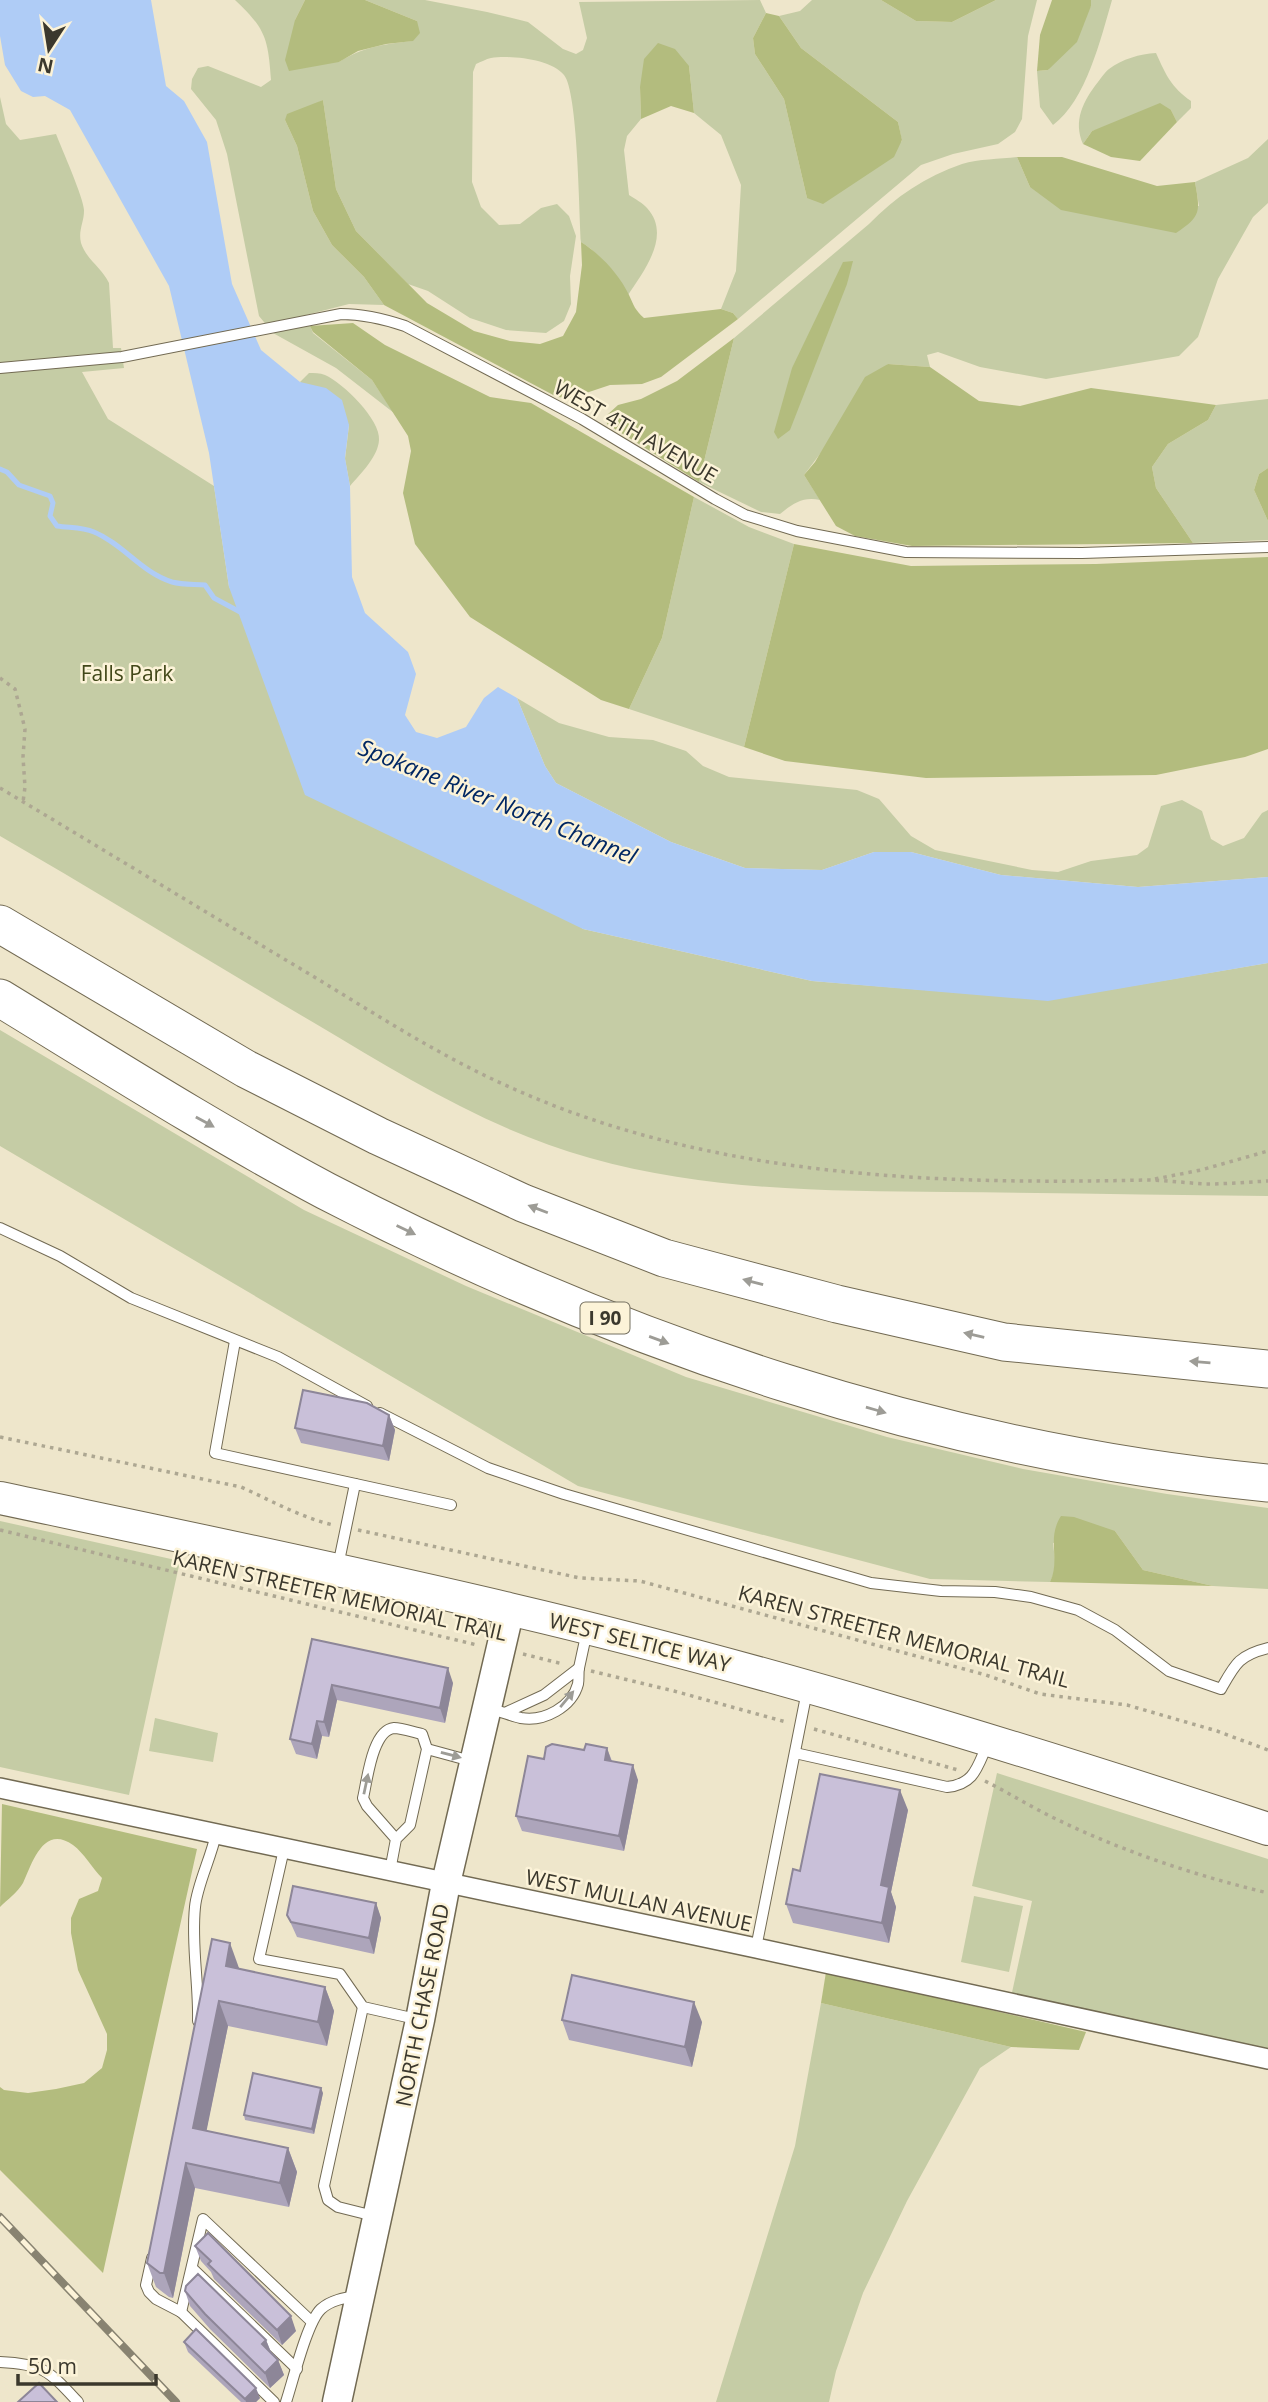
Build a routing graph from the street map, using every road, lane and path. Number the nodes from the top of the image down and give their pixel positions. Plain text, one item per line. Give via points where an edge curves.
1 (0, 368) edge
2 (1268, 547) edge
3 (0, 678) edge
4 (0, 788) edge
5 (23, 802) junction
6 (0, 924) edge
7 (0, 999) edge
8 (0, 1009) edge
9 (169, 1102) junction
10 (1268, 1151) edge
11 (1148, 1180) junction
12 (1268, 1181) edge
13 (0, 1228) edge
14 (235, 1340) junction
15 (1268, 1368) edge
16 (0, 1437) edge
17 (1268, 1483) edge
18 (355, 1484) junction
19 (0, 1498) edge
20 (450, 1505) dead end
21 (346, 1527) junction
22 (0, 1530) edge
23 (337, 1571) junction
24 (510, 1609) junction
25 (588, 1629) junction
26 (1268, 1648) edge
27 (499, 1649) junction
28 (579, 1668) junction
29 (808, 1687) junction
30 (496, 1710) junction
31 (800, 1726) junction
32 (990, 1740) junction
33 (428, 1749) junction
34 (1268, 1750) edge
35 (795, 1753) junction
36 (474, 1762) junction
37 (974, 1775) junction
38 (0, 1788) edge
39 (1268, 1829) edge
40 (216, 1834) junction
41 (396, 1839) junction
42 (284, 1849) junction
43 (390, 1871) junction
44 (446, 1883) junction
45 (1268, 1893) edge
46 (756, 1948) junction
47 (363, 2007) junction
48 (420, 2020) junction
49 (197, 2035) edge
50 (1268, 2059) edge
51 (378, 2216) junction
52 (155, 2245) edge
53 (192, 2268) junction
54 (361, 2295) junction
55 (181, 2312) junction
56 (312, 2322) junction
57 (0, 2362) edge
58 (297, 2369) junction
59 (78, 2402) edge
60 (274, 2402) edge
61 (286, 2402) edge
62 (337, 2402) edge

1 - 2 lane, WEST 4TH AVENUE via 133,356 358,314 405,326 582,419 715,499 797,531 906,552
3 - 5 path via 15,689 25,729
4 - 5 path
5 - 11 path via 411,1034 513,1089 570,1111 682,1146 821,1170 917,1178
15 -> 6 highway via 1004,1342 664,1258 523,1203 378,1136 246,1069
7 - 9 highway, I 90
8 - 9 highway
9 -> 17 highway, I 90 via 404,1229 565,1302 730,1365 982,1437
10 - 11 path
11 - 12 path
13 - 14 lane via 131,1297
14 - 18 lane via 215,1453
14 - 26 lane via 278,1356 488,1468 577,1498 872,1583 995,1592 1078,1610 1115,1630 1169,1671 1221,1689 1236,1662
16 - 21 path, KAREN STREETER MEMORIAL TRAIL via 241,1487 303,1517
18 - 20 lane
18 - 21 lane
19 - 23 main road, WEST SELTICE WAY
21 - 23 lane
21 - 34 path, KAREN STREETER MEMORIAL TRAIL via 580,1578 640,1581 986,1675 1040,1694 1127,1705
22 - 27 path, KAREN STREETER MEMORIAL TRAIL
23 - 24 main road, WEST SELTICE WAY
24 - 25 main road, WEST SELTICE WAY
24 - 27 street, NORTH CHASE ROAD
25 - 28 lane
25 - 29 main road, WEST SELTICE WAY
27 - 28 path, KAREN STREETER MEMORIAL TRAIL
27 - 30 street, NORTH CHASE ROAD
28 - 30 lane via 544,1695
30 -> 28 lane via 522,1718 555,1713 578,1685
28 - 31 path, KAREN STREETER MEMORIAL TRAIL
29 - 31 lane
29 - 32 main road, WEST SELTICE WAY
30 - 36 street, NORTH CHASE ROAD
31 - 35 lane
31 - 37 path, KAREN STREETER MEMORIAL TRAIL
32 - 37 lane
32 - 39 main road, WEST SELTICE WAY
33 -> 36 lane
33 - 41 lane via 410,1825
41 -> 33 lane via 363,1798 373,1751 381,1736 394,1728 422,1734
35 - 37 lane via 947,1787 961,1786
35 - 46 lane
36 - 44 street, NORTH CHASE ROAD
37 - 45 path, KAREN STREETER MEMORIAL TRAIL via 1056,1819 1149,1858
38 - 40 street, WEST MULLAN AVENUE
40 - 42 street, WEST MULLAN AVENUE
40 - 49 lane via 195,1902
41 - 43 lane
42 - 43 street, WEST MULLAN AVENUE
42 - 47 lane via 259,1959 340,1974
43 - 44 street, WEST MULLAN AVENUE
44 - 46 street, WEST MULLAN AVENUE
44 - 48 street, NORTH CHASE ROAD
46 - 50 street, WEST MULLAN AVENUE
47 - 48 lane
47 - 51 lane via 324,2186 328,2200 338,2207
48 - 51 street, NORTH CHASE ROAD
51 - 54 street, NORTH CHASE ROAD
52 - 55 lane via 146,2285 156,2299
53 - 55 lane
53 - 56 lane via 203,2219
53 - 58 lane
54 - 56 lane via 338,2299 320,2310
54 - 62 street, NORTH CHASE ROAD
55 - 60 lane
56 - 58 lane
57 - 59 lane via 48,2371
58 - 61 lane

